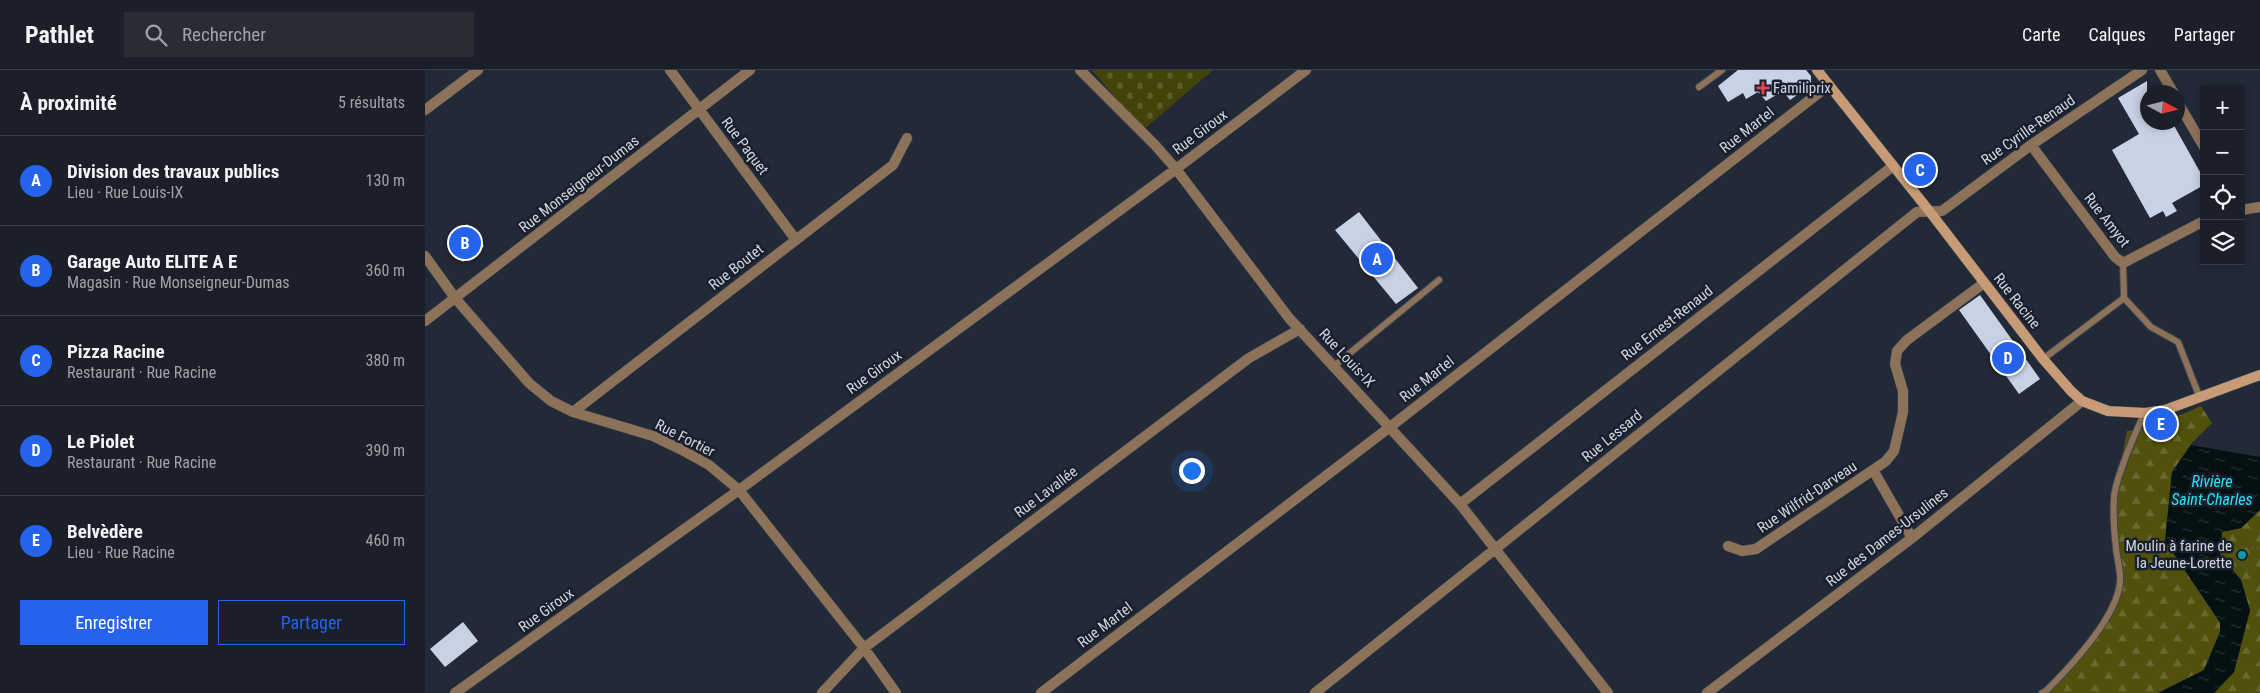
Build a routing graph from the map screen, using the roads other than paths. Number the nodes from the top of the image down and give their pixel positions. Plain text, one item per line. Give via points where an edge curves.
1 (478, 70) edge
2 (670, 70) edge
3 (750, 70) edge
4 (1080, 70) edge
5 (1306, 70) edge
6 (1722, 70) edge
7 (2141, 70) edge
8 (2160, 70) edge
9 (1820, 71) edge
10 (1829, 85) junction
11 (2169, 85) edge
12 (1699, 87) dead end
13 (699, 109) junction
14 (425, 110) edge
15 (2185, 114) edge
16 (907, 138) dead end
17 (2200, 139) edge
18 (2031, 145) junction
19 (1893, 166) junction
20 (1176, 169) junction
21 (2260, 207) edge
22 (2245, 209) edge
23 (1930, 212) junction
24 (2200, 223) edge
25 (796, 240) junction
26 (425, 256) edge
27 (2123, 264) junction
28 (1439, 280) dead end
29 (1983, 283) junction
30 (455, 298) junction
31 (2124, 298) junction
32 (425, 321) edge
33 (1300, 329) junction
34 (2043, 359) junction
35 (1334, 366) junction
36 (2260, 375) edge
37 (2200, 398) junction
38 (2082, 401) junction
39 (573, 412) junction
40 (2145, 413) junction
41 (1390, 427) junction
42 (1873, 470) junction
43 (739, 490) junction
44 (1460, 504) junction
45 (1912, 538) junction
46 (1729, 546) dead end
47 (1495, 549) junction
48 (864, 648) junction
49 (455, 693) edge
50 (822, 693) edge
51 (896, 693) edge
52 (1041, 693) edge
53 (1315, 693) edge
54 (1608, 693) edge
55 (1707, 693) edge
56 (2042, 693) edge

1 - 14 street
2 - 13 street, Rue Paquet
3 - 13 street, Rue Monseigneur-Dumas
4 - 20 street, Rue Louis-IX
5 - 20 street, Rue Giroux
6 - 12 lane
7 - 18 street, Rue Cyrille-Renaud
8 - 11 street
9 - 10 main road, Rue Racine
10 - 19 main road, Rue Racine
10 - 41 street, Rue Martel
13 - 25 street, Rue Paquet
13 - 30 street, Rue Monseigneur-Dumas
15 - 17 street
16 - 25 street, Rue Boutet via 893,165
18 - 23 street, Rue Cyrille-Renaud via 1942,211
18 - 27 street, Rue Amyot
19 - 23 main road, Rue Racine
19 - 44 street, Rue Ernest-Renaud
20 - 33 street, Rue Louis-IX
20 - 43 street, Rue Giroux
21 - 22 street
23 - 29 main road, Rue Racine
23 - 47 street, Rue Lessard via 1917,212
24 - 27 street, Rue Amyot
25 - 39 street, Rue Boutet
26 - 30 street, Rue Fortier
27 - 31 lane
28 - 35 lane
29 - 34 main road, Rue Racine
29 - 42 street, Rue Wilfrid-Darveau via 1897,351 1895,364 1903,391 1903,412 1894,451
30 - 32 street, Rue Monseigneur-Dumas
30 - 39 street, Rue Fortier via 529,383
31 - 34 lane
31 - 37 lane via 2151,327 2178,342
33 - 35 street, Rue Louis-IX
33 - 48 street, Rue Lavallée via 1249,358
34 - 38 main road, Rue Racine
35 - 41 street, Rue Louis-IX
36 - 37 main road, Rue Racine
37 - 40 main road, Rue Racine
38 - 40 main road, Rue Racine via 2107,411
38 - 45 street, Rue des Dames-Ursulines
39 - 43 street, Rue Fortier via 653,436 709,465
40 - 56 lane via 2113,496 2120,582 2114,602 2074,664
41 - 44 street, Rue Louis-IX
41 - 52 street, Rue Martel
42 - 45 street, Rue Wilfrid-Darveau
42 - 46 street, Rue Wilfrid-Darveau via 1756,550 1742,552
43 - 48 street, Rue Fortier
43 - 49 street, Rue Giroux
44 - 47 street, Rue Louis-IX
45 - 55 street, Rue des Dames-Ursulines
47 - 53 street, Rue Lessard
47 - 54 street, Rue Louis-IX
48 - 50 street, Rue Lavallée
48 - 51 street, Rue Fortier

